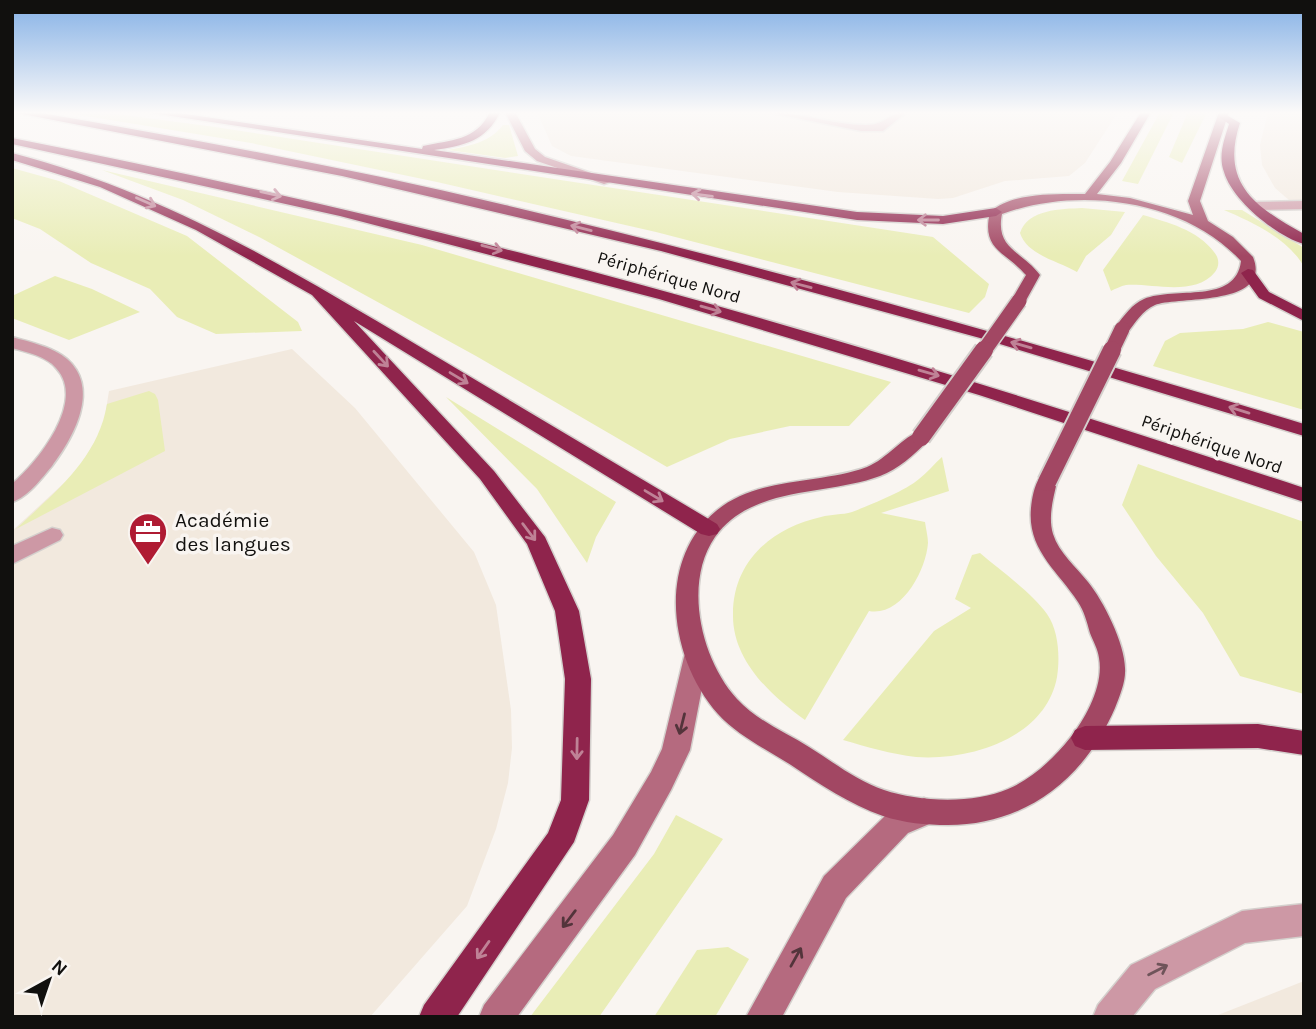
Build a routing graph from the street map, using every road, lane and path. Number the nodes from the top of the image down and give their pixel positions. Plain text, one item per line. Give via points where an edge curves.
1 (25, 160) edge
2 (111, 160) edge
3 (278, 160) edge
4 (470, 160) edge
5 (544, 160) edge
6 (1117, 160) edge
7 (1208, 160) edge
8 (1227, 160) edge
9 (608, 181) junction
10 (1088, 198) junction
11 (1304, 205) edge
12 (1254, 206) junction
13 (996, 212) junction
14 (1202, 223) junction
15 (1304, 240) edge
16 (1248, 273) junction
17 (317, 292) junction
18 (1304, 316) edge
19 (12, 342) edge
20 (1304, 430) edge
21 (12, 495) edge
22 (1304, 495) edge
23 (709, 529) junction
24 (52, 535) dead end
25 (12, 556) edge
26 (696, 657) junction
27 (1086, 738) junction
28 (1304, 743) edge
29 (924, 812) junction
30 (1304, 920) edge
31 (436, 1017) edge
32 (496, 1017) edge
33 (763, 1017) edge
34 (1110, 1017) edge

1 -> 17 highway via 104,184 201,227
2 -> 22 highway, Périphérique Nord via 418,229 645,290 988,390
20 -> 3 highway, Périphérique Nord via 1020,345 695,256
4 - 9 highway
5 - 9 main road
6 - 10 main road
7 - 14 main road via 1194,201
8 - 12 highway via 1232,177
13 -> 9 highway via 905,220
10 - 13 main road via 1031,200
10 - 14 main road via 1129,202
11 - 12 street
12 - 15 highway
13 - 23 main road, bridge via 991,226 994,238 1033,275 921,437 894,462 867,474 770,492 739,506
14 - 16 main road via 1237,244 1248,260
16 - 18 highway via 1264,295
16 - 27 main road, bridge via 1239,286 1226,291 1147,302 1122,329 1047,482 1039,507 1044,539 1053,558 1086,597 1113,660 1104,701
17 -> 23 highway
17 -> 31 highway via 487,475 537,542 566,611 578,679 575,800 559,842
19 - 21 street via 66,368 74,393 72,412 58,444
23 - 26 main road via 690,562 687,603
24 - 25 street
26 - 29 main road via 727,705 754,728 885,804
26 -> 32 main road via 676,750 661,781 624,845
27 - 28 highway via 1258,736
27 - 29 main road via 1057,771 1018,799 976,810
33 -> 29 main road via 835,887 898,823
34 -> 30 street via 1143,978 1242,927

